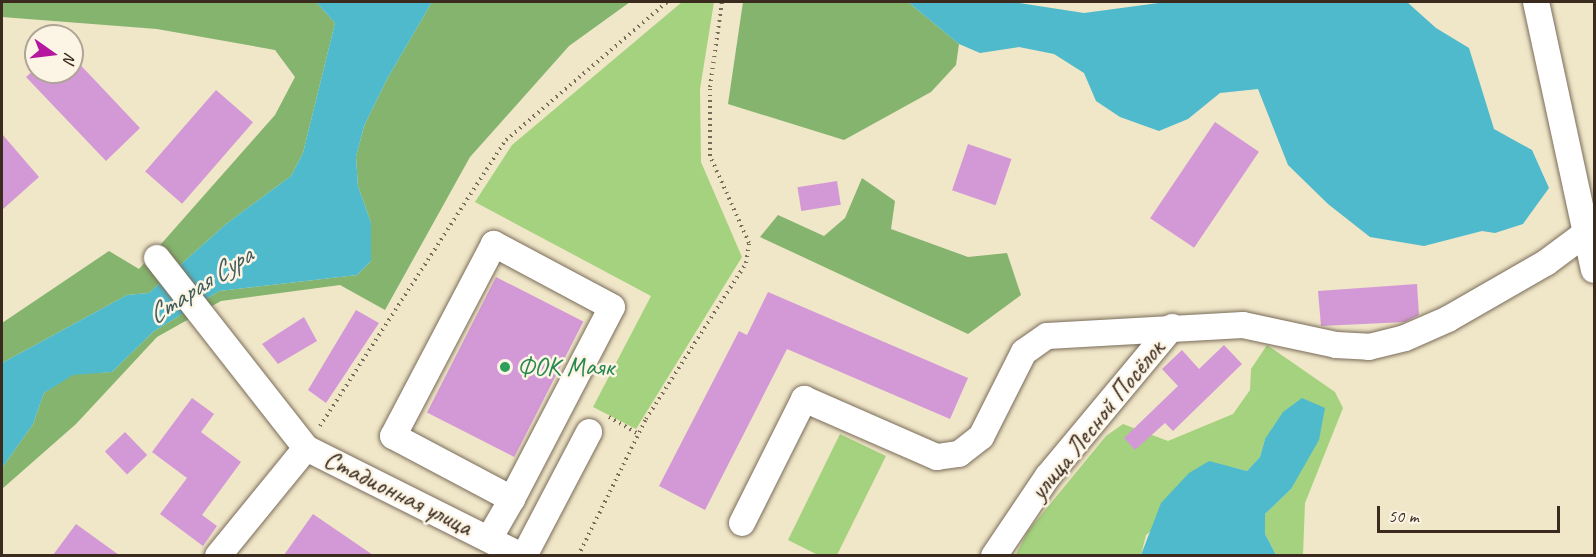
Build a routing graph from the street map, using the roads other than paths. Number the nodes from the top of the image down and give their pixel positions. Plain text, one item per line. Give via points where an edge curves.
1 (1536, 2) edge
2 (1586, 233) junction
3 (157, 258) dead end
4 (1594, 270) edge
5 (1172, 327) junction
6 (589, 432) dead end
7 (306, 448) junction
8 (512, 499) junction
9 (742, 523) dead end
10 (489, 539) junction
11 (218, 555) edge
12 (523, 555) edge
13 (994, 555) edge

1 - 2 street
2 - 4 street
2 - 5 street, улица Лесной Посёлок via 1547,262 1448,319 1405,338 1369,347 1336,345 1243,325
3 - 7 street
5 - 9 street via 1047,336 1024,352 981,437 959,454 937,457 804,399
5 - 13 street, улица Лесной Посёлок via 1048,476
6 - 12 street
7 - 10 street, Стадионная улица
7 - 11 street
8 - 8 street via 612,307 494,244 393,436
8 - 10 street
10 - 12 street, Стадионная улица

